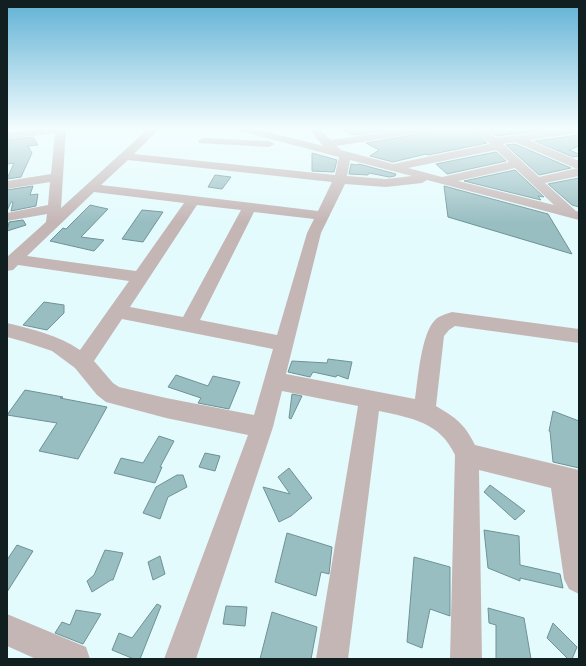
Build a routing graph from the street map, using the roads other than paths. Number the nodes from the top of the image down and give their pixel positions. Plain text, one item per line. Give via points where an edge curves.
1 (58, 160) edge
2 (121, 160) edge
3 (161, 160) edge
4 (188, 160) edge
5 (337, 160) edge
6 (370, 160) edge
7 (424, 160) edge
8 (514, 160) edge
9 (567, 160) edge
10 (186, 163) junction
11 (518, 164) junction
12 (579, 165) edge
13 (393, 167) junction
14 (579, 172) edge
15 (57, 177) junction
16 (436, 179) junction
17 (340, 180) junction
18 (536, 181) junction
19 (7, 185) edge
20 (91, 188) junction
21 (193, 201) junction
22 (54, 208) junction
23 (249, 208) junction
24 (575, 214) edge
25 (321, 216) junction
26 (7, 217) edge
27 (53, 224) junction
28 (11, 263) edge
29 (141, 277) junction
30 (117, 311) junction
31 (188, 325) junction
32 (7, 330) edge
33 (579, 336) edge
34 (284, 344) junction
35 (82, 362) junction
36 (274, 381) junction
37 (370, 399) junction
38 (424, 411) junction
39 (262, 427) junction
40 (467, 455) junction
41 (571, 481) edge
42 (579, 579) edge
43 (7, 630) edge
44 (74, 659) edge
45 (180, 659) edge
46 (332, 659) edge
47 (466, 659) edge

1 - 15 street
2 - 20 street
3 - 10 street
4 - 10 street
5 - 17 street
6 - 13 street
7 - 13 street
8 - 11 street
9 - 12 street
10 - 17 street
11 - 16 street
11 - 18 street
13 - 16 street
14 - 18 street
15 - 19 street
15 - 22 street
16 - 17 street via 386,183
16 - 24 street
17 - 25 street
18 - 24 street
20 - 21 street
20 - 27 street
21 - 23 street
21 - 29 street
22 - 26 street
22 - 27 street
23 - 25 street
23 - 31 street
25 - 34 street via 314,233
27 - 28 street
28 - 29 street
29 - 30 street
30 - 31 street
30 - 35 street
31 - 34 street
32 - 35 street via 59,346
33 - 38 street via 452,319 442,325 435,335
34 - 36 street
35 - 39 street via 104,390 114,395
36 - 37 street
36 - 39 street
37 - 38 street
37 - 46 street
38 - 40 street via 446,424 459,438
39 - 45 street
40 - 41 street
40 - 47 street
41 - 42 street
43 - 44 street

